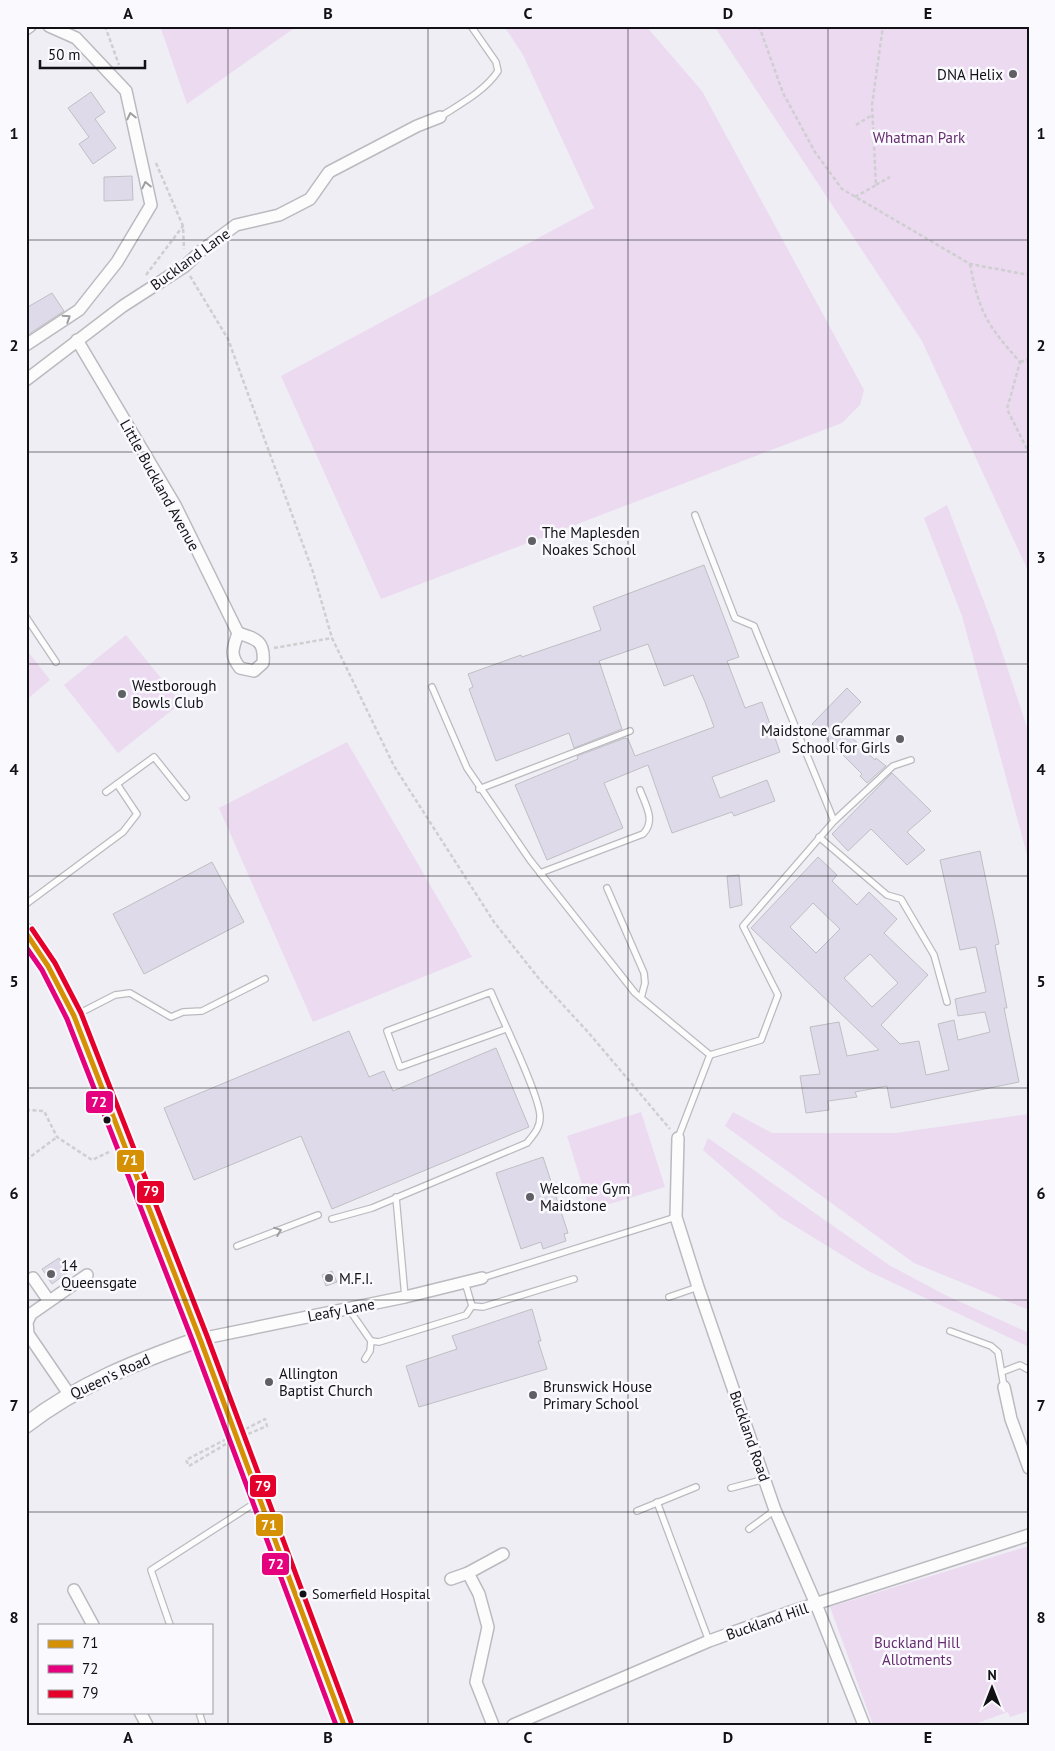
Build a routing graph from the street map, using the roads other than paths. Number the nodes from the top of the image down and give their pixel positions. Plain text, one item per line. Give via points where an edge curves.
1 (30, 26) edge
2 (49, 26) edge
3 (471, 26) edge
4 (26, 29) edge
5 (440, 116) joint
6 (77, 340) junction
7 (26, 345) edge
8 (26, 380) edge
9 (695, 515) dead end
10 (26, 617) edge
11 (238, 633) junction
12 (56, 662) dead end
13 (432, 687) dead end
14 (630, 731) dead end
15 (911, 760) dead end
16 (117, 784) junction
17 (480, 789) junction
18 (640, 790) dead end
19 (106, 792) dead end
20 (186, 797) dead end
21 (834, 820) junction
22 (820, 837) junction
23 (540, 873) junction
24 (608, 888) dead end
25 (26, 904) edge
26 (26, 933) edge
27 (266, 979) dead end
28 (641, 998) junction
29 (947, 1002) dead end
30 (74, 1016) junction
31 (506, 1029) junction
32 (710, 1056) junction
33 (678, 1138) joint
34 (396, 1197) junction
35 (318, 1215) dead end
36 (676, 1217) junction
37 (332, 1220) dead end
38 (238, 1246) dead end
39 (87, 1275) dead end
40 (33, 1278) dead end
41 (482, 1278) joint
42 (574, 1279) dead end
43 (464, 1282) junction
44 (698, 1287) junction
45 (405, 1297) junction
46 (669, 1297) dead end
47 (49, 1301) junction
48 (472, 1306) junction
49 (348, 1308) junction
50 (950, 1331) dead end
51 (200, 1338) junction
52 (371, 1341) junction
53 (365, 1359) dead end
54 (1029, 1370) edge
55 (1002, 1372) junction
56 (1004, 1387) joint
57 (69, 1394) junction
58 (26, 1425) edge
59 (1029, 1468) edge
60 (765, 1479) junction
61 (696, 1487) dead end
62 (731, 1488) dead end
63 (260, 1500) junction
64 (657, 1502) junction
65 (775, 1510) junction
66 (637, 1511) dead end
67 (749, 1529) dead end
68 (1029, 1535) edge
69 (503, 1554) dead end
70 (468, 1573) junction
71 (451, 1579) dead end
72 (74, 1590) dead end
73 (816, 1604) junction
74 (92, 1624) edge
75 (170, 1624) edge
76 (708, 1641) junction
77 (344, 1725) edge
78 (493, 1725) edge
79 (513, 1725) edge
80 (864, 1725) edge

1 - 4 street
7 -> 2 street via 79,310 117,262 151,205 126,91 76,38
3 - 5 lane via 496,62 498,71 493,79
5 - 6 street, Buckland Lane via 329,172 310,199 279,215 236,225 185,266
6 - 8 street, Buckland Lane
6 - 11 street, Little Buckland Avenue via 175,504
9 - 21 lane via 735,618 754,626
10 - 12 lane
11 - 11 street via 233,658 240,668 254,671 263,663 264,650 256,639
13 - 17 lane via 467,768
14 - 17 lane
15 - 21 lane via 893,766
16 - 19 lane
16 - 20 lane via 154,758
16 - 25 lane via 137,814 123,832
17 - 23 lane
18 - 23 lane via 651,820 650,827 643,834
21 - 22 lane
22 - 29 lane via 887,895 901,899 934,955
22 - 32 lane via 743,926 778,995 761,1040
23 - 28 lane
24 - 28 lane via 644,973
26 - 30 main road via 48,966
27 - 30 lane via 202,1011 183,1012 171,1017 130,993 116,996
28 - 32 lane
30 - 51 main road
31 - 31 lane via 400,1067 387,1031 491,992
31 - 34 lane via 535,1096 540,1114 538,1129 527,1143
32 - 33 lane
33 - 36 street, Buckland Road
34 - 37 lane
34 - 45 lane
38 -> 35 lane
36 - 41 lane
36 - 44 street, Buckland Road
39 - 47 street
40 - 47 street
41 - 43 street, Leafy Lane
42 - 48 lane via 483,1307
43 - 45 street, Leafy Lane
43 - 48 lane
44 - 46 lane
44 - 60 street, Buckland Road
45 - 49 street, Leafy Lane
47 - 57 street via 31,1314 27,1322 28,1334
48 - 52 lane via 466,1315 379,1342
49 - 51 street, Leafy Lane
49 - 52 lane
50 - 55 lane via 991,1346 998,1352
51 - 57 street, Queen's Road via 134,1363
51 - 63 main road
52 - 53 lane
54 - 55 lane via 1020,1365
55 - 56 lane
56 - 59 street via 1011,1419
57 - 58 street, Queen's Road
60 - 62 lane
60 - 65 street, Buckland Road
61 - 64 lane
63 - 75 lane via 151,1570
63 - 77 main road
64 - 66 lane
64 - 76 lane
65 - 67 lane
65 - 73 street, Buckland Road
68 - 73 street, Buckland Hill
69 - 70 street
70 - 71 street
70 - 78 street via 479,1594 488,1627 476,1682
72 - 74 street
73 - 76 street, Buckland Hill
73 - 80 street, Buckland Road
76 - 79 street, Buckland Hill

